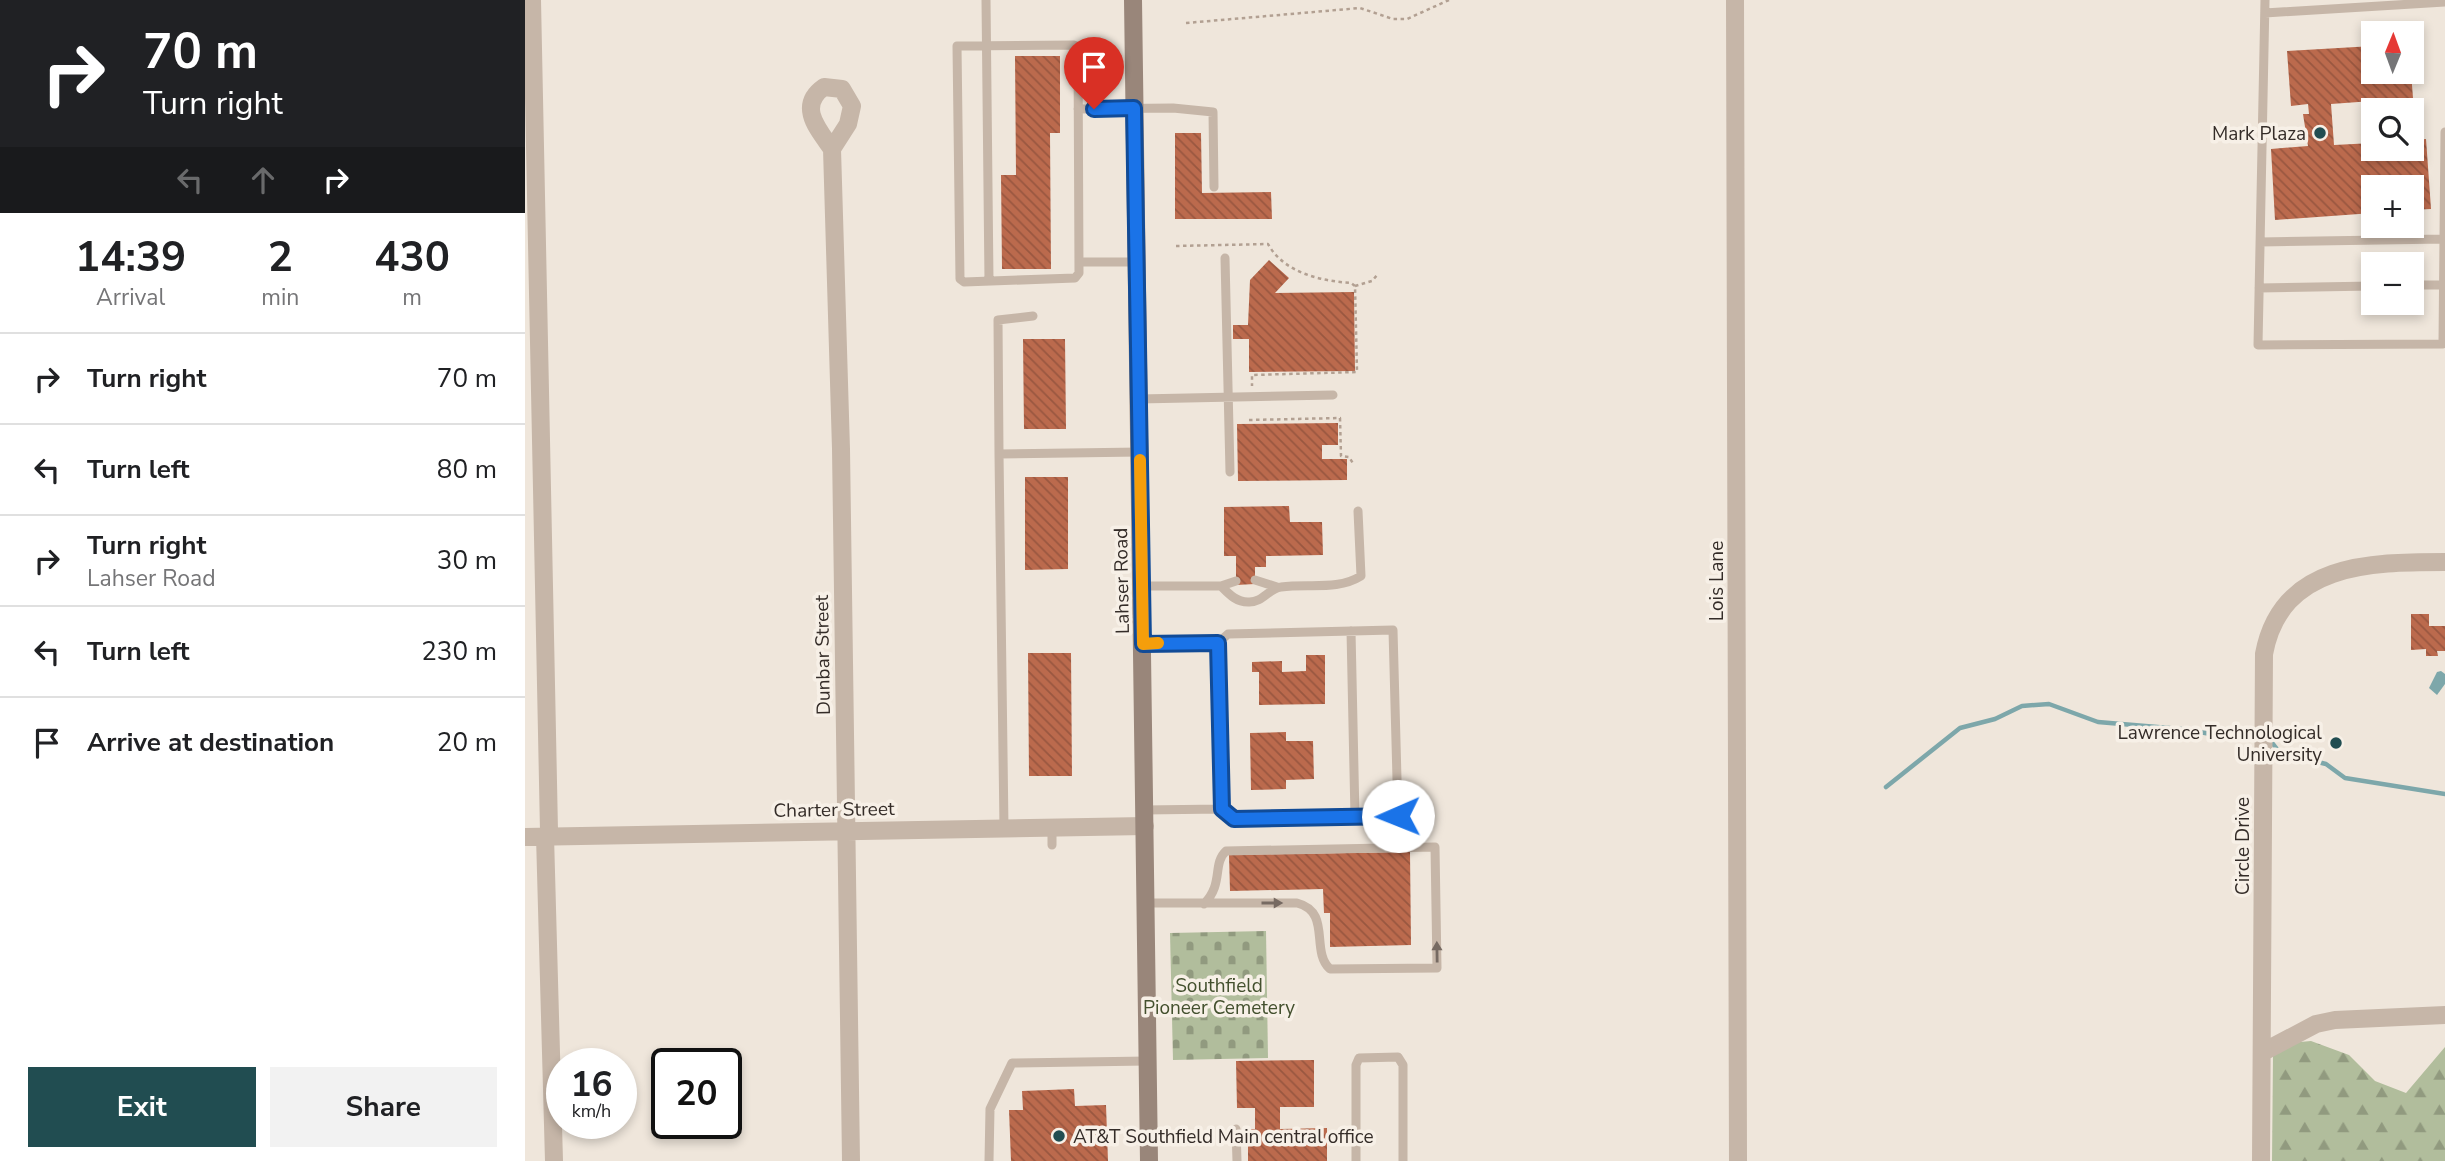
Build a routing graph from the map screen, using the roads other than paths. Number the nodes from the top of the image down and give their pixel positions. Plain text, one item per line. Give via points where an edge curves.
1 (532, 0) edge
2 (986, 0) edge
3 (1133, 0) edge
4 (1735, 0) edge
5 (2265, 0) edge
6 (2445, 2) edge
7 (2265, 13) junction
8 (985, 46) junction
9 (1134, 108) junction
10 (1078, 109) junction
11 (2445, 132) edge
12 (832, 149) dead end
13 (1214, 187) dead end
14 (2444, 239) edge
15 (2260, 243) junction
16 (1225, 258) dead end
17 (1137, 261) junction
18 (1079, 262) junction
19 (989, 281) junction
20 (2424, 285) edge
21 (2444, 285) edge
22 (2361, 286) edge
23 (2259, 288) junction
24 (1033, 316) dead end
25 (1333, 396) dead end
26 (1228, 397) junction
27 (1139, 399) junction
28 (1140, 452) junction
29 (999, 454) junction
30 (1230, 472) dead end
31 (1358, 511) dead end
32 (2445, 562) edge
33 (1255, 580) dead end
34 (1236, 581) dead end
35 (1142, 586) junction
36 (1221, 586) junction
37 (1277, 587) junction
38 (1351, 631) junction
39 (1218, 643) junction
40 (1143, 644) junction
41 (1222, 809) junction
42 (1355, 817) junction
43 (1144, 818) junction
44 (1004, 828) junction
45 (846, 830) junction
46 (545, 836) junction
47 (525, 837) edge
48 (1145, 903) junction
49 (1204, 904) junction
50 (2445, 1016) edge
51 (2263, 1052) junction
52 (1147, 1061) junction
53 (1236, 1129) dead end
54 (554, 1161) edge
55 (851, 1161) edge
56 (989, 1161) edge
57 (1149, 1161) edge
58 (1237, 1161) edge
59 (1356, 1161) edge
60 (1403, 1161) edge
61 (1738, 1161) edge
62 (2261, 1161) edge

1 - 46 street via 549,831
2 - 8 lane
3 - 9 main road, Lahser Road
4 - 61 street, Lois Lane
5 - 7 lane
6 - 7 lane
7 - 15 lane
8 - 10 lane via 1077,47
8 - 19 lane
8 - 19 lane via 957,46 960,279
9 - 10 lane
9 - 13 lane via 1213,112
9 - 17 main road, Lahser Road
10 - 18 lane
11 - 14 lane
12 - 45 street, Dunbar Street
14 - 15 lane
14 - 21 lane
15 - 23 lane
16 - 26 lane
17 - 18 lane
17 - 27 main road, Lahser Road
18 - 19 lane via 1075,278
20 - 21 lane
21 - 23 lane via 2443,344 2258,345
22 - 23 lane
24 - 29 lane via 998,320
25 - 26 lane
26 - 27 lane
26 - 30 lane
27 - 28 main road, Lahser Road
28 - 29 lane
28 - 35 main road, Lahser Road
29 - 44 lane
31 - 37 lane via 1361,576 1347,584
32 - 51 street, Circle Drive via 2379,563 2322,578 2299,592 2274,621 2267,638
33 - 37 lane
34 - 36 lane
35 - 36 lane
35 - 40 main road, Lahser Road
36 - 37 lane via 1235,599 1250,602
38 - 39 lane via 1228,634
38 - 42 lane
38 - 42 lane via 1392,630 1398,816
39 - 40 lane
39 - 41 lane
40 - 43 main road, Lahser Road
41 - 42 lane via 1234,819
41 - 43 lane
43 - 44 street, Charter Street via 1052,836
43 - 48 main road, Lahser Road
44 - 45 street, Charter Street
45 - 46 street, Charter Street
45 - 55 street, Dunbar Street
46 - 47 street, Charter Street
46 - 54 street
48 - 49 lane
48 - 52 main road, Lahser Road
49 -> 49 lane via 1303,905 1319,922 1324,961 1330,970 1437,968 1435,848 1226,851 1220,858 1216,889
50 - 51 street via 2335,1020 2293,1034
51 - 62 street, Circle Drive
52 - 56 lane via 1012,1063 990,1109
52 - 57 main road, Lahser Road
53 - 58 lane
59 - 60 lane via 1356,1065 1359,1058 1398,1057 1403,1065

